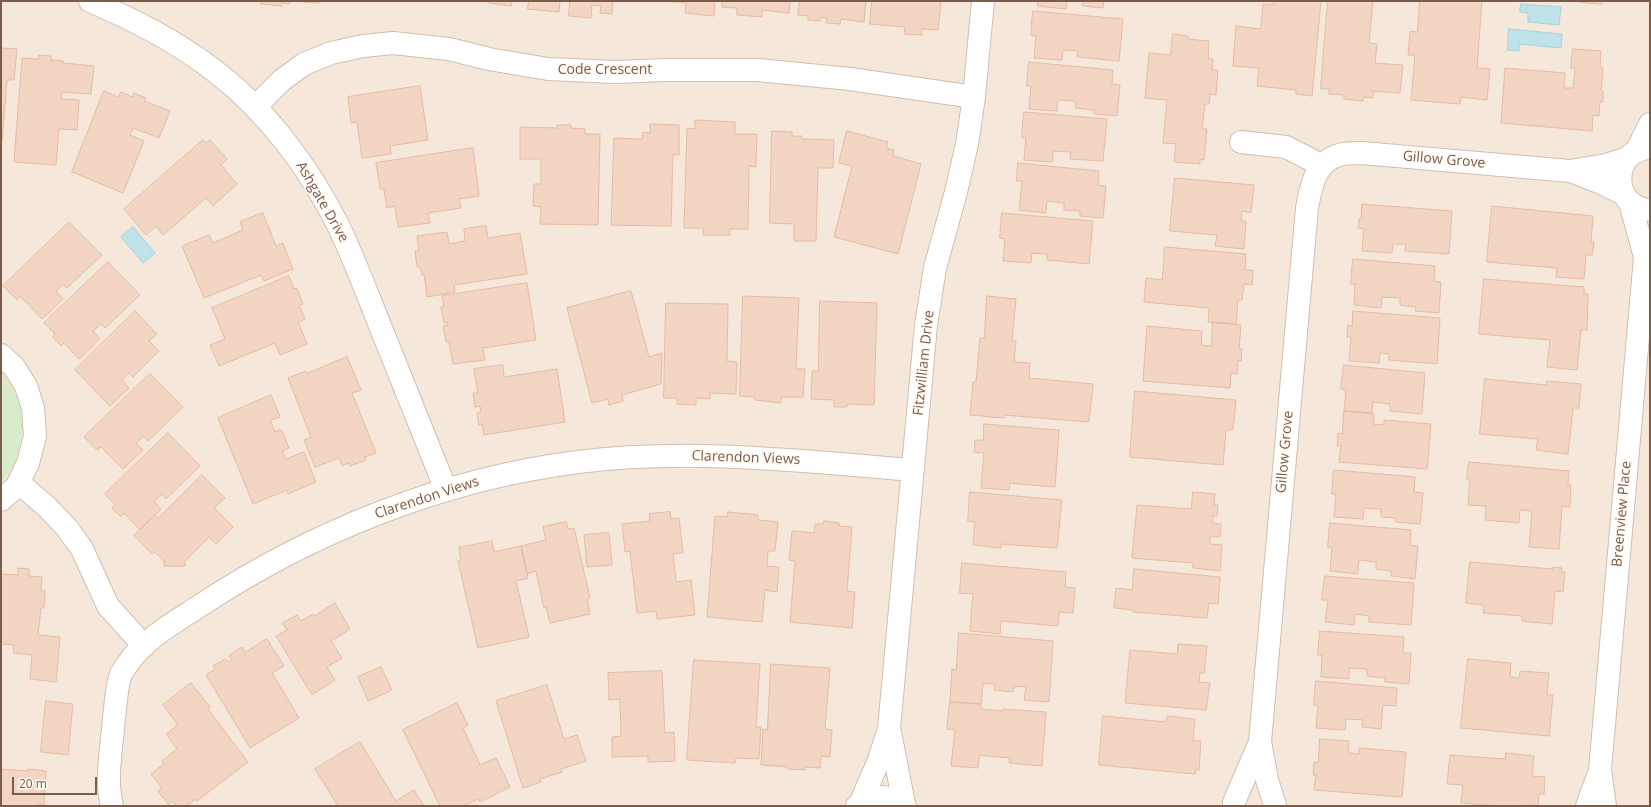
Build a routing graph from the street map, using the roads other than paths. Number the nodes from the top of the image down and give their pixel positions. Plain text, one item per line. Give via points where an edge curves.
1 (90, 1) edge
2 (983, 1) edge
3 (974, 97) junction
4 (255, 107) junction
5 (1650, 124) edge
6 (1241, 142) dead end
7 (1638, 153) edge
8 (1321, 165) junction
9 (1570, 171) junction
10 (1627, 198) junction
11 (1650, 210) edge
12 (1647, 250) edge
13 (1, 355) edge
14 (913, 470) junction
15 (18, 483) junction
16 (446, 490) junction
17 (1, 500) edge
18 (144, 646) junction
19 (890, 729) junction
20 (1260, 742) junction
21 (1600, 770) junction
22 (1232, 804) edge
23 (858, 805) edge
24 (904, 805) edge
25 (1275, 805) edge
26 (112, 806) edge
27 (1587, 806) edge
28 (1605, 806) edge

1 - 4 street, Ashgate Drive via 130,18 172,42 217,72
2 - 3 street, Fitzwilliam Drive
3 - 4 street, Code Crescent via 850,79 758,70 616,72 548,69 449,49 393,43 331,53 304,64 281,81
3 - 14 street, Fitzwilliam Drive via 967,144 935,268 926,325
4 - 16 street, Ashgate Drive via 307,172 338,227
5 - 7 street
6 - 8 street via 1286,147
7 - 9 street, Gillow Grove via 1606,165
7 - 10 street, Breenview Place via 1623,166 1620,175 1620,185
8 - 9 street, Gillow Grove via 1339,155 1362,153
8 - 20 street, Gillow Grove via 1311,183 1306,208
9 - 10 street, Gillow Grove via 1599,182
10 - 11 street, Gillow Grove via 1638,208
10 - 12 street, Breenview Place
12 - 21 street, Breenview Place
13 - 15 street via 14,367 26,386 33,408 35,436 28,464
14 - 16 street, Clarendon Views via 768,458 664,455 570,463 491,478
14 - 19 street, Fitzwilliam Drive
15 - 17 street
15 - 18 street via 67,528 82,549 108,606
16 - 18 street, Clarendon Views via 388,509 287,554 233,584 169,626
18 - 26 street, Clarendon Views via 121,674 117,692 110,763 109,794
19 - 23 street, Fitzwilliam Drive
19 - 24 street, Fitzwilliam Drive
20 - 22 street, Gillow Grove
20 - 25 street, Gillow Grove
21 - 27 street, Breenview Place
21 - 28 street, Breenview Place
22 - 25 street via 1243,797 1253,796 1263,797
23 - 24 street via 870,798 882,796 894,798

